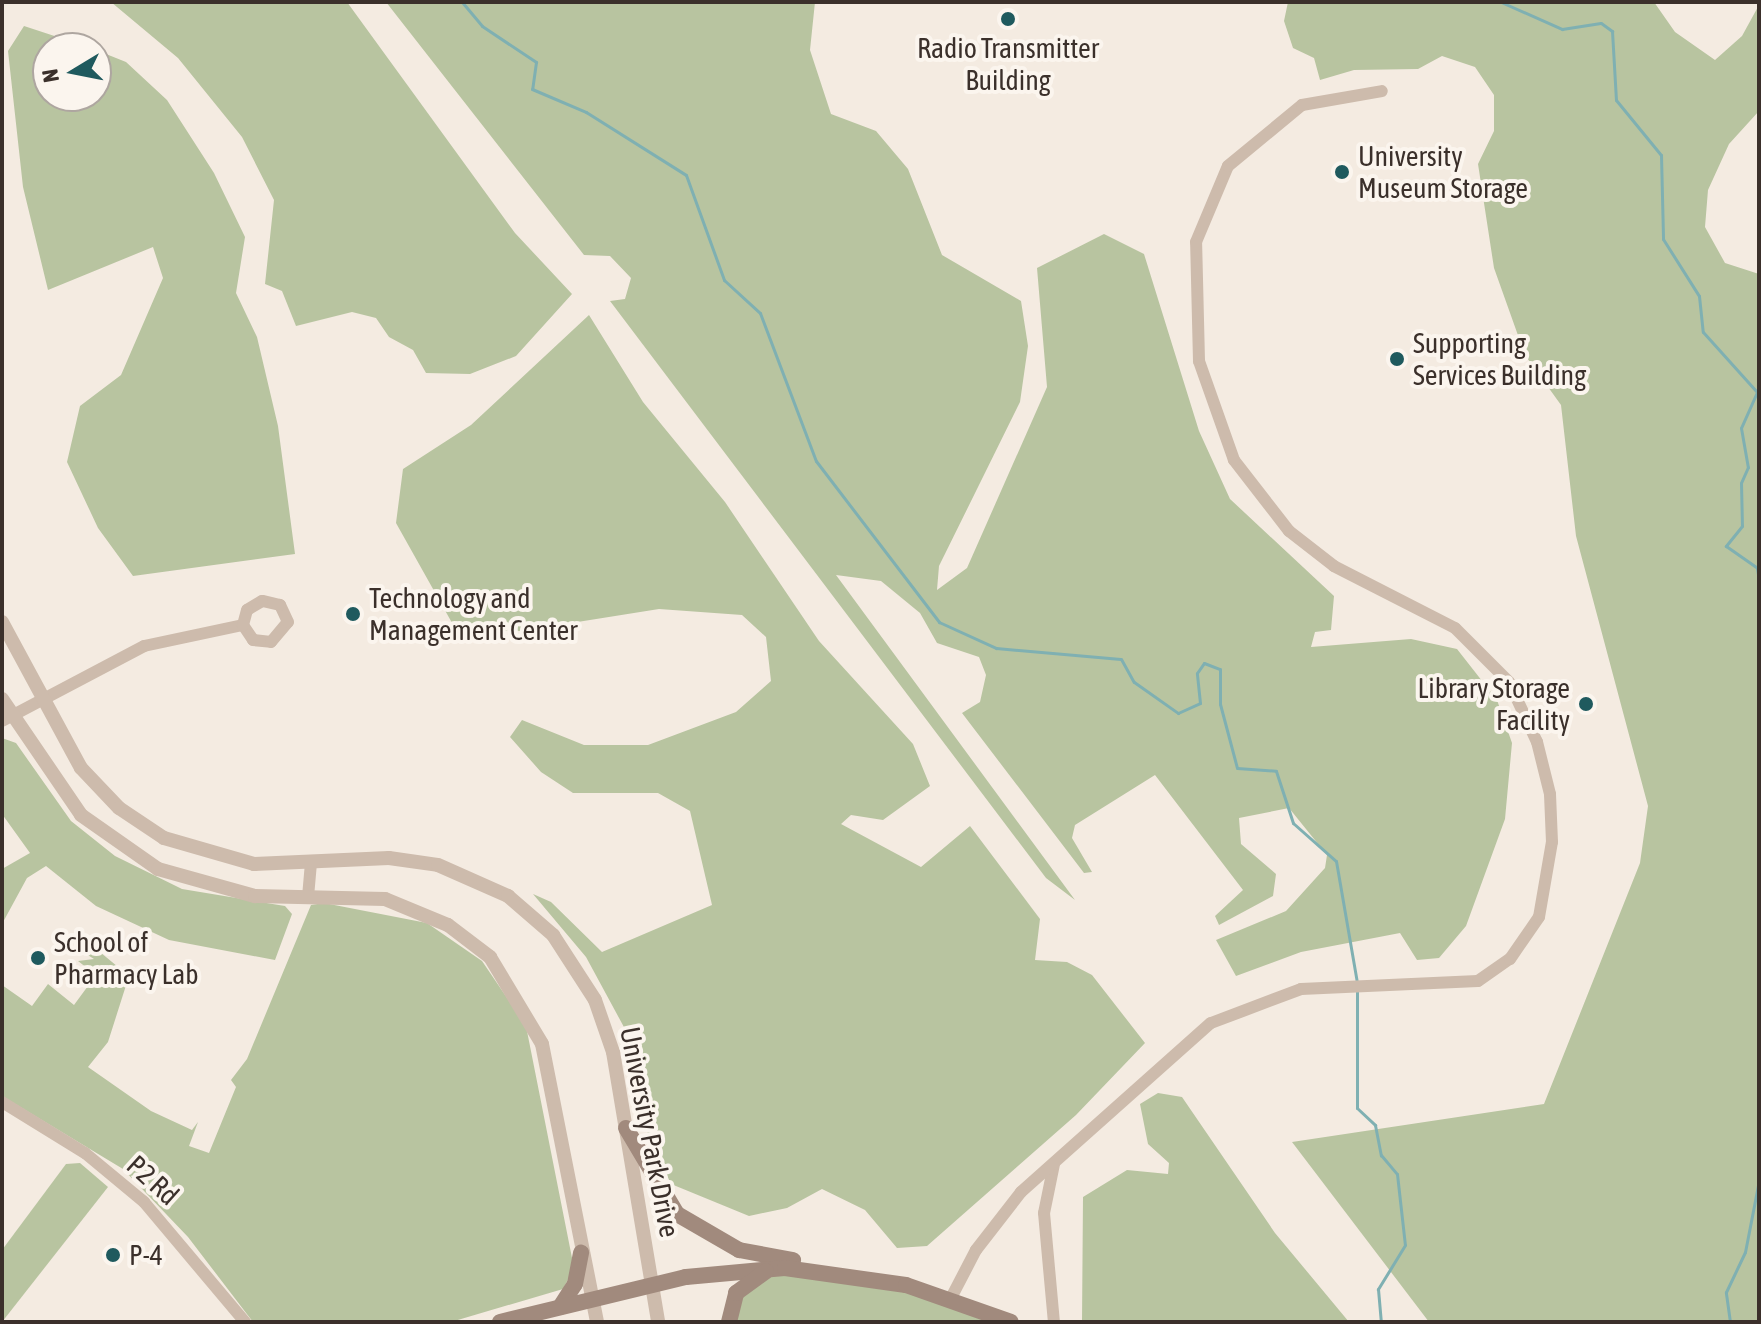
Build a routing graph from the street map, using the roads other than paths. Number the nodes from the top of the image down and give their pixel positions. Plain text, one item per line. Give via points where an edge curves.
1 (1382, 91) dead end
2 (2, 622) edge
3 (243, 625) dead end
4 (2, 699) edge
5 (42, 699) junction
6 (7, 718) edge
7 (311, 865) junction
8 (308, 897) junction
9 (2, 1102) edge
10 (626, 1128) junction
11 (1056, 1157) junction
12 (581, 1253) junction
13 (771, 1269) junction
14 (825, 1270) junction
15 (652, 1284) junction
16 (951, 1298) junction
17 (592, 1299) junction
18 (560, 1307) junction
19 (245, 1322) edge
20 (500, 1322) edge
21 (597, 1322) edge
22 (658, 1322) edge
23 (729, 1322) edge
24 (1011, 1322) edge
25 (1054, 1322) edge

1 - 11 street via 1302,105 1228,166 1196,242 1199,361 1234,460 1289,531 1334,566 1455,628 1509,682 1550,794 1545,897 1521,947 1478,981 1301,989 1234,1010 1181,1046
2 - 5 street, University Park Drive
3 - 5 street via 144,646
4 - 6 street
5 - 6 street
5 - 7 street, University Park Drive via 81,768 139,823 229,860
6 - 8 street via 60,792 131,854 229,893
7 - 8 street
7 - 10 street, University Park Drive via 389,858 438,865 486,883 531,914 570,957 595,1000
8 - 12 street via 378,898 422,912 468,938 510,981 549,1069
9 - 19 street, P2 Rd via 85,1153 144,1202
10 - 14 main road via 651,1180 694,1228 739,1250
10 - 15 street, University Park Drive
11 - 16 street via 990,1229
11 - 25 street via 1044,1197
12 - 17 street
12 - 18 main road via 575,1284
13 - 14 main road
13 - 15 main road
13 - 23 main road via 736,1293
14 - 16 main road
15 - 17 main road
15 - 22 street, University Park Drive
16 - 24 main road
17 - 18 main road
17 - 21 street
18 - 20 main road

